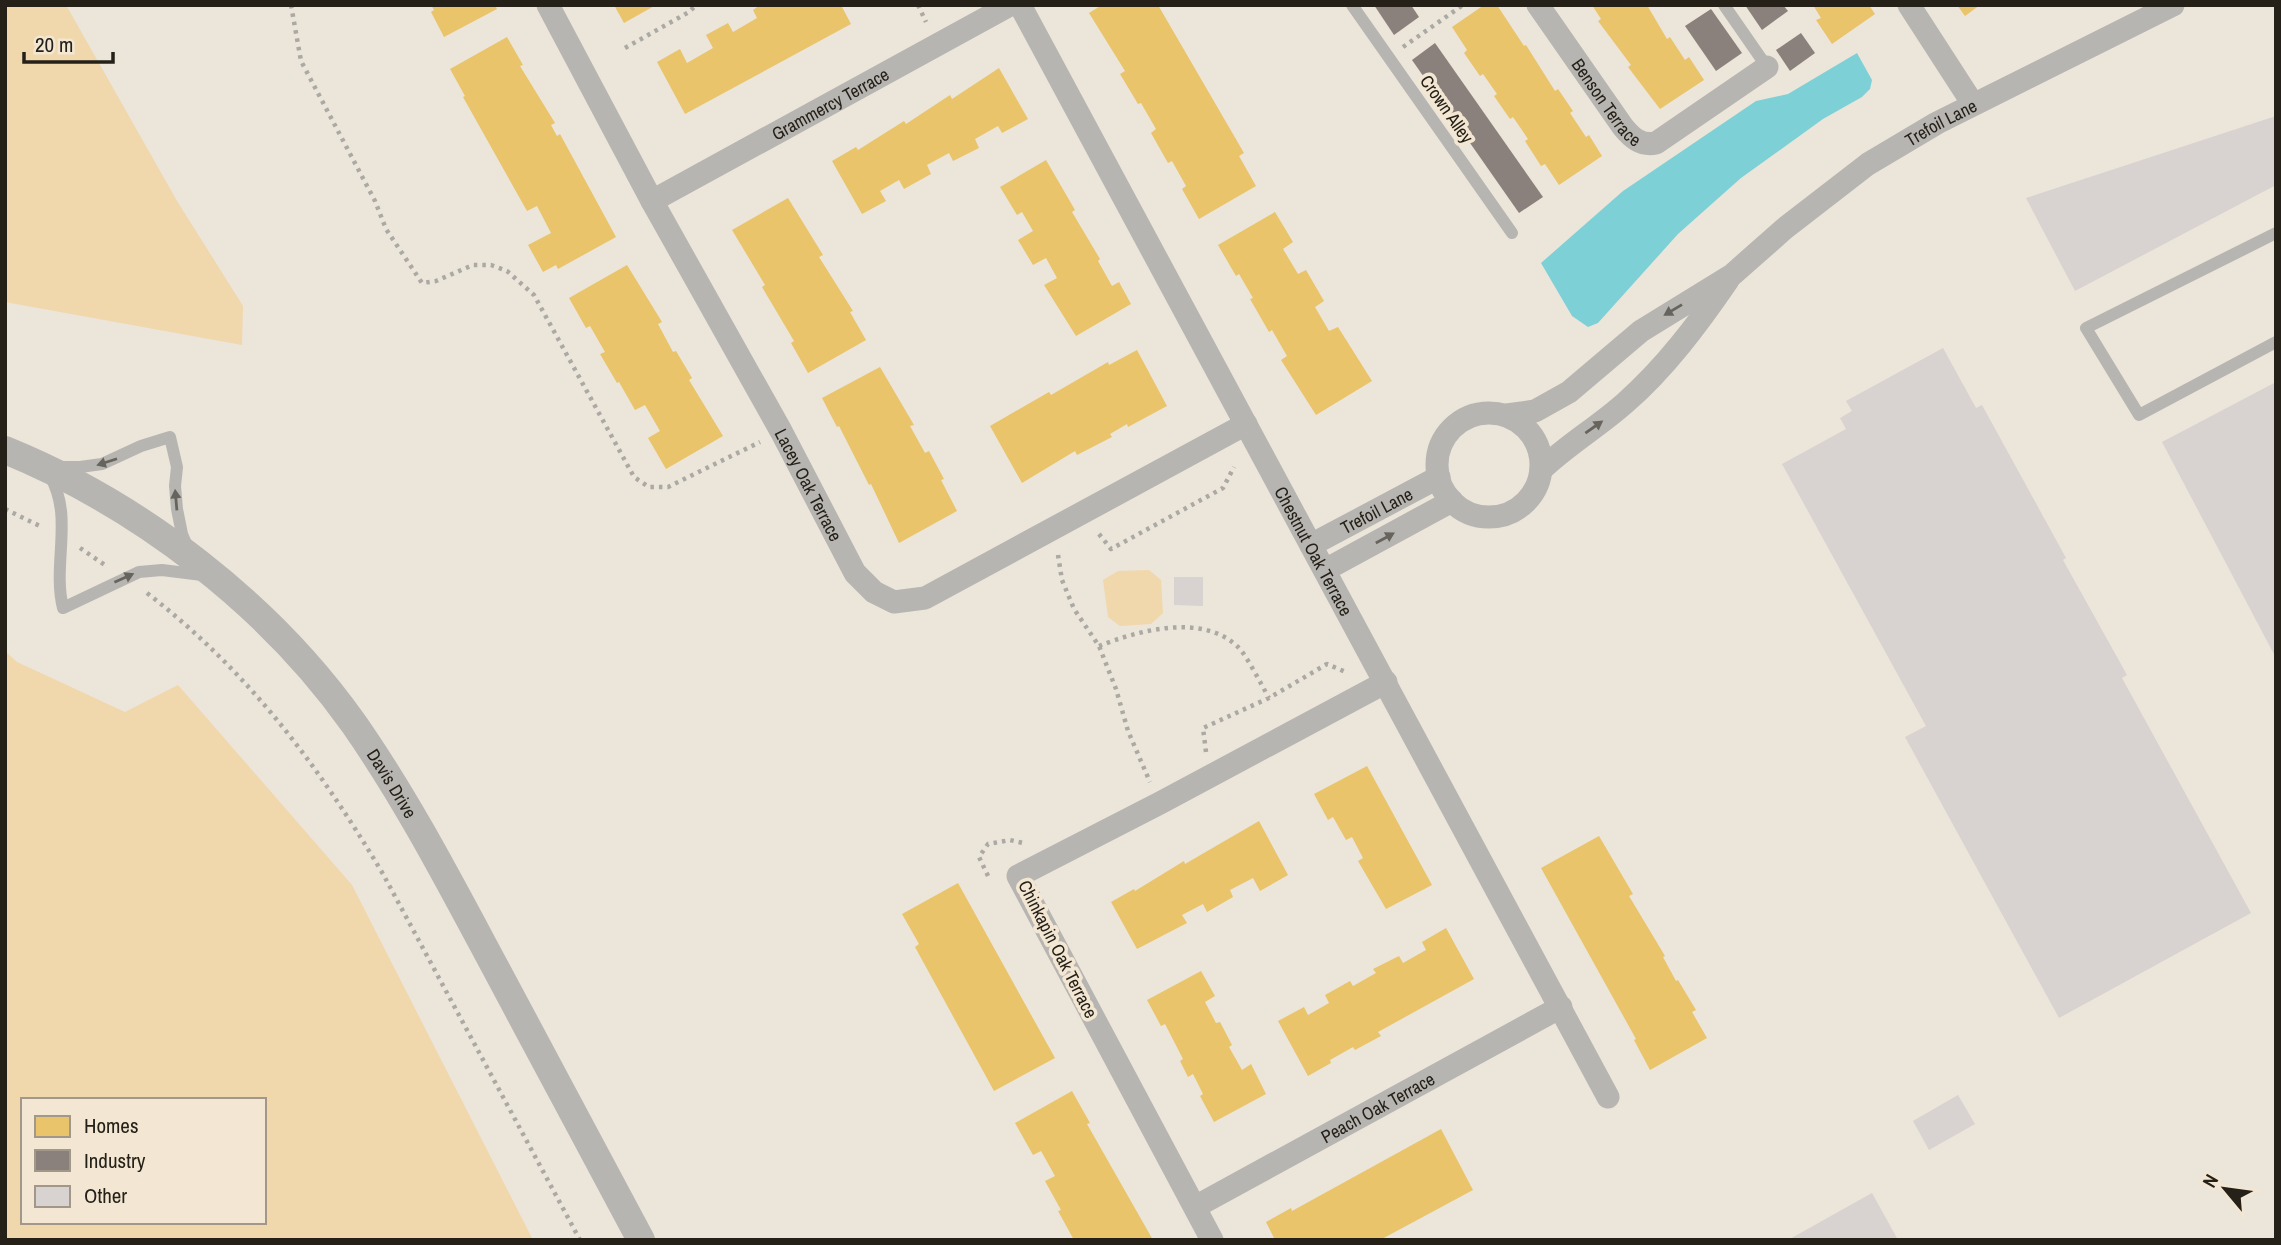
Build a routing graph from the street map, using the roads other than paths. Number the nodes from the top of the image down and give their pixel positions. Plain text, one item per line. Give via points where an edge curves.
1 (548, 5) edge
2 (1010, 5) edge
3 (1020, 5) edge
4 (1352, 5) edge
5 (1538, 5) edge
6 (1724, 5) edge
7 (1909, 5) edge
8 (2173, 5) edge
9 (1767, 67) joint
10 (1973, 104) junction
11 (652, 201) junction
12 (1513, 233) dead end
13 (2276, 233) edge
14 (1732, 275) junction
15 (2276, 342) edge
16 (1507, 415) junction
17 (1246, 424) junction
18 (5, 450) edge
19 (42, 467) junction
20 (1541, 470) junction
21 (1439, 477) junction
22 (1452, 501) junction
23 (1311, 545) junction
24 (204, 569) junction
25 (1325, 570) junction
26 (1386, 682) junction
27 (1560, 1007) junction
28 (1608, 1097) dead end
29 (1195, 1207) junction
30 (641, 1240) edge
31 (1212, 1240) edge

1 - 11 street, Lacey Oak Terrace
2 - 11 street, Grammercy Terrace
3 - 17 street, Chestnut Oak Terrace
4 - 12 lane, Crown Alley
5 - 9 street, Benson Terrace via 1630,136 1647,145
6 - 9 lane
7 - 10 street
8 - 10 street, Trefoil Lane
10 - 14 street, Trefoil Lane via 1868,164
11 - 17 street, Lacey Oak Terrace via 855,573 874,592 894,601 925,598
13 - 15 lane via 2086,328 2139,415
14 -> 16 street, Trefoil Lane via 1641,331 1560,398 1535,411
20 -> 14 street, Trefoil Lane via 1648,382
16 - 20 street via 1534,437
16 - 21 street, Trefoil Lane via 1473,415 1457,424 1439,453
17 - 23 street, Chestnut Oak Terrace
18 - 19 street, Davis Drive
19 - 24 street, Davis Drive via 122,509
24 -> 19 lane via 182,534 170,438 102,464
19 -> 24 lane via 55,485 63,510 58,589 63,608 139,572
20 - 22 street, Trefoil Lane via 1528,500 1514,511 1481,517
21 - 22 street
21 - 23 street, Trefoil Lane
25 -> 22 street, Trefoil Lane
23 - 25 street, Chestnut Oak Terrace
24 - 30 street, Davis Drive via 260,616 310,669 395,786
25 - 26 street, Chestnut Oak Terrace
26 - 27 street, Chestnut Oak Terrace
26 - 29 street, Chinkapin Oak Terrace via 1017,876
27 - 28 street, Chestnut Oak Terrace
27 - 29 street, Peach Oak Terrace
29 - 31 street, Chinkapin Oak Terrace

